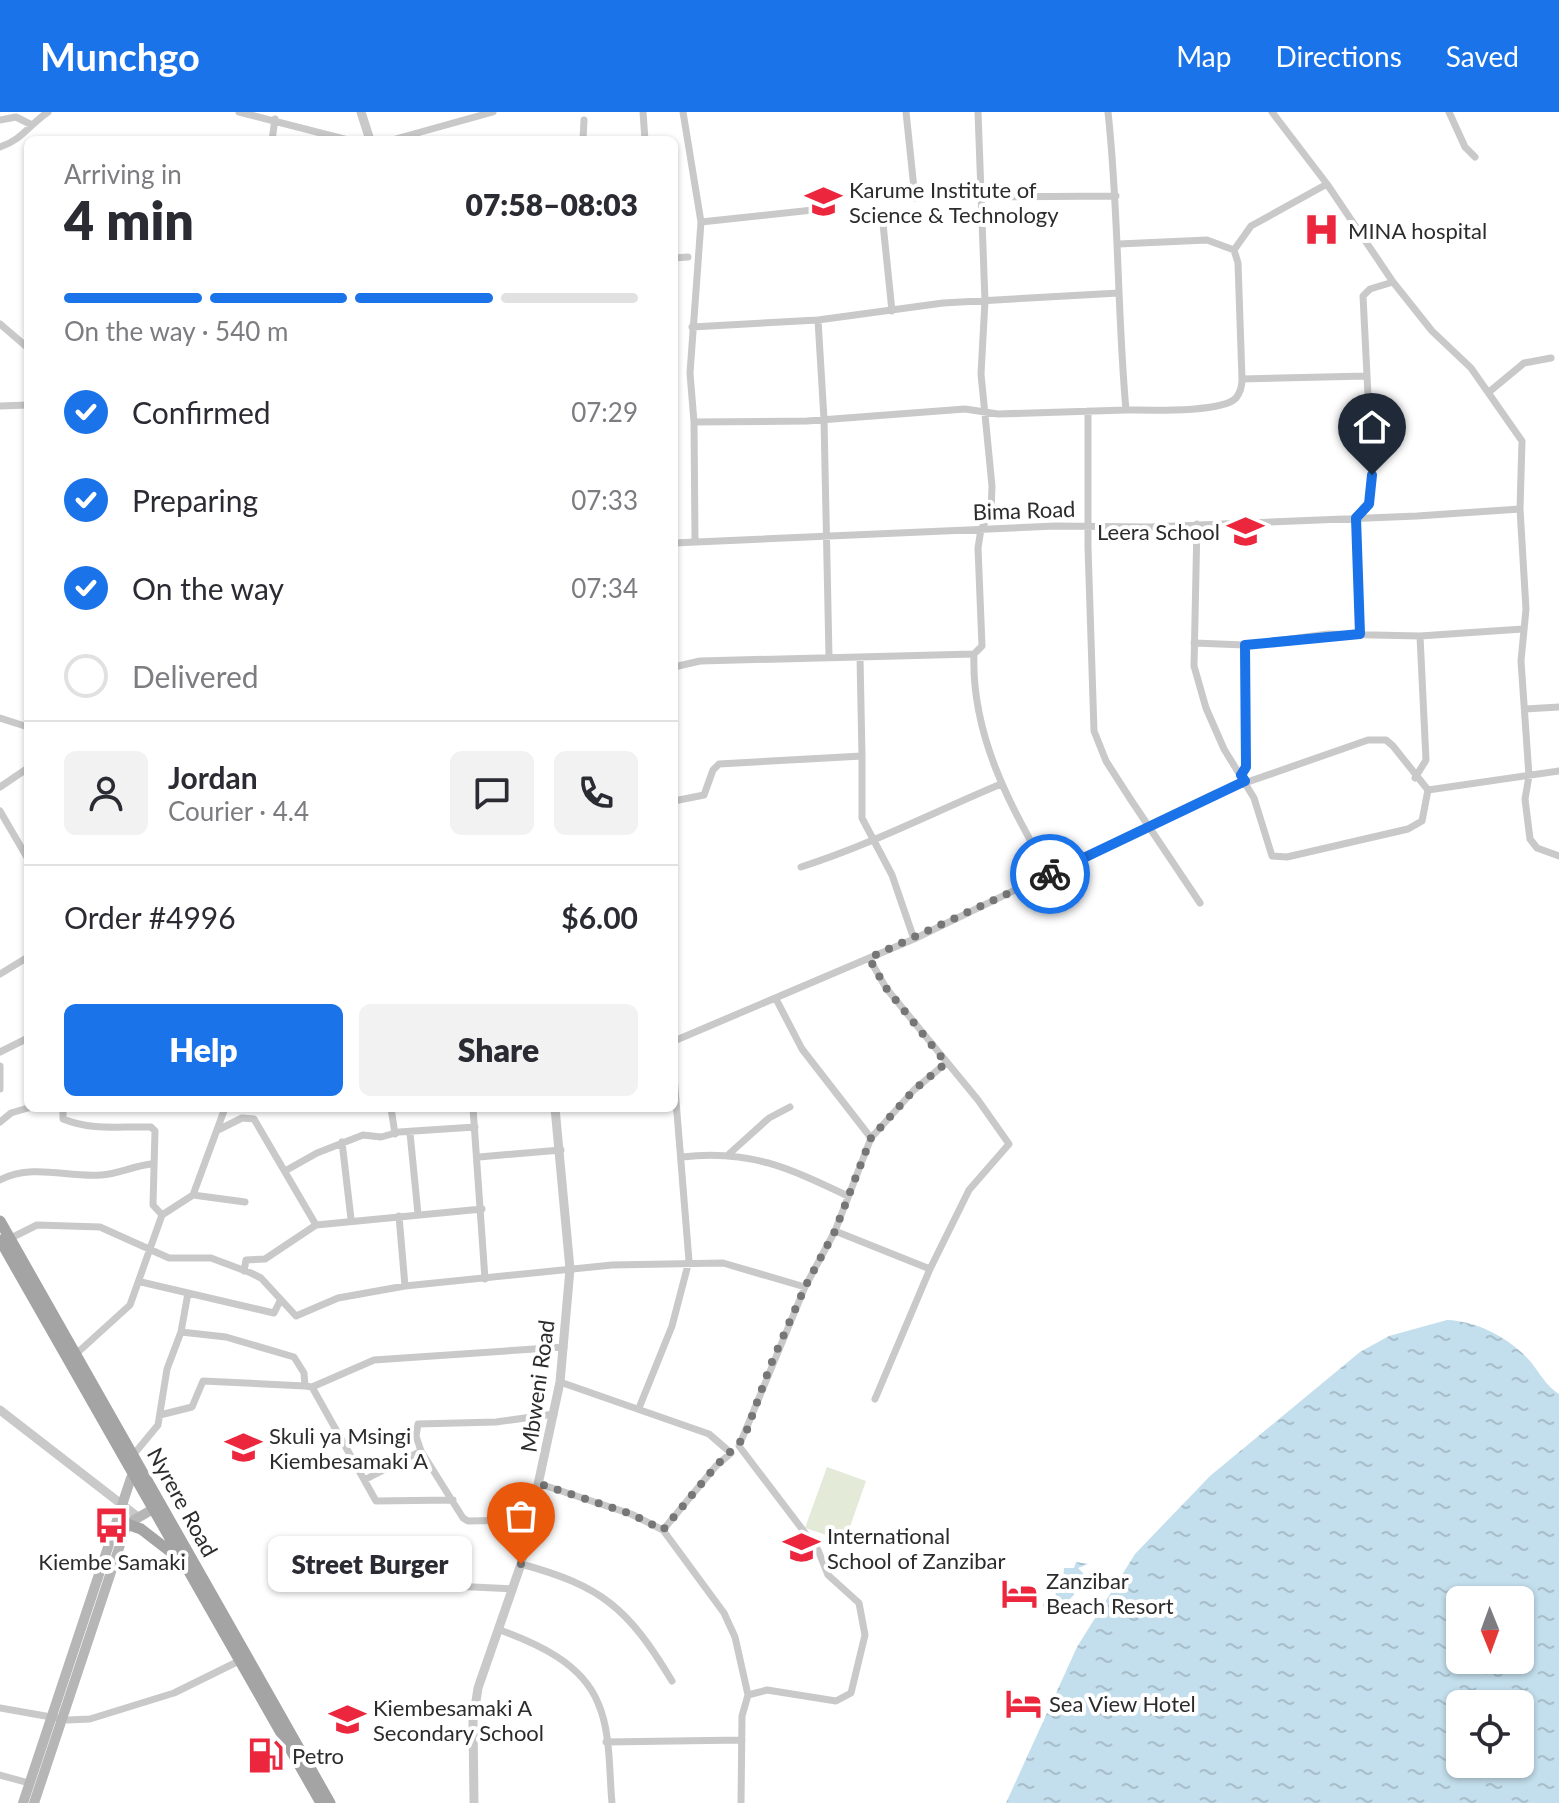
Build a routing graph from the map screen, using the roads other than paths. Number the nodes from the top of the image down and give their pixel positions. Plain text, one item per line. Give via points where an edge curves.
1 (48, 112) edge
2 (239, 112) edge
3 (361, 112) edge
4 (493, 112) edge
5 (643, 112) edge
6 (683, 112) edge
7 (906, 112) edge
8 (978, 112) edge
9 (1108, 112) edge
10 (1272, 112) edge
11 (1449, 112) edge
12 (275, 119) junction
13 (0, 120) edge
14 (584, 120) dead end
15 (30, 124) junction
16 (25, 135) joint
17 (273, 136) edge
18 (334, 136) edge
19 (369, 136) edge
20 (406, 136) edge
21 (583, 136) edge
22 (645, 136) edge
23 (0, 146) edge
24 (1475, 157) dead end
25 (1327, 184) junction
26 (1116, 196) junction
27 (981, 197) junction
28 (915, 198) dead end
29 (822, 209) dead end
30 (882, 214) dead end
31 (701, 222) junction
32 (1119, 244) junction
33 (1234, 250) junction
34 (688, 257) dead end
35 (678, 258) edge
36 (1393, 282) junction
37 (1119, 293) junction
38 (985, 301) junction
39 (892, 311) junction
40 (818, 320) junction
41 (0, 324) edge
42 (692, 327) junction
43 (24, 345) edge
44 (1551, 358) dead end
45 (1367, 376) junction
46 (1242, 379) junction
47 (1489, 392) junction
48 (24, 405) edge
49 (0, 406) edge
50 (1126, 410) junction
51 (1088, 411) junction
52 (984, 412) junction
53 (824, 419) junction
54 (694, 422) junction
55 (1520, 509) junction
56 (1356, 518) junction
57 (1197, 524) junction
58 (1089, 526) junction
59 (981, 529) junction
60 (827, 536) junction
61 (695, 541) junction
62 (678, 543) edge
63 (1523, 629) junction
64 (1360, 634) junction
65 (1420, 636) junction
66 (1194, 643) junction
67 (1245, 645) junction
68 (974, 654) junction
69 (829, 656) junction
70 (860, 657) junction
71 (678, 666) edge
72 (1559, 707) edge
73 (1525, 709) junction
74 (0, 718) edge
75 (24, 726) edge
76 (862, 756) junction
77 (24, 771) edge
78 (1559, 771) edge
79 (1529, 776) junction
80 (1243, 778) junction
81 (1415, 778) junction
82 (1001, 784) junction
83 (0, 787) edge
84 (1428, 790) junction
85 (678, 800) edge
86 (0, 811) edge
87 (1146, 825) junction
88 (873, 843) junction
89 (24, 852) edge
90 (1559, 856) edge
91 (801, 867) dead end
92 (1050, 874) junction
93 (1200, 903) dead end
94 (914, 939) junction
95 (869, 958) junction
96 (24, 959) edge
97 (0, 974) edge
98 (776, 999) junction
99 (678, 1039) edge
100 (24, 1040) edge
101 (0, 1052) edge
102 (946, 1063) junction
103 (0, 1066) edge
104 (0, 1089) edge
105 (790, 1107) dead end
106 (24, 1109) edge
107 (63, 1112) edge
108 (224, 1112) edge
109 (392, 1112) edge
110 (473, 1112) edge
111 (556, 1112) edge
112 (675, 1112) edge
113 (0, 1122) edge
114 (475, 1127) junction
115 (218, 1130) junction
116 (410, 1133) junction
117 (395, 1134) junction
118 (871, 1138) junction
119 (342, 1142) junction
120 (561, 1150) junction
121 (728, 1155) junction
122 (479, 1157) junction
123 (682, 1157) junction
124 (151, 1164) junction
125 (285, 1171) junction
126 (0, 1180) edge
127 (193, 1195) junction
128 (848, 1196) junction
129 (245, 1202) dead end
130 (482, 1209) junction
131 (418, 1214) junction
132 (162, 1215) junction
133 (399, 1216) junction
134 (351, 1219) junction
135 (0, 1221) edge
136 (316, 1225) junction
137 (835, 1231) junction
138 (4, 1240) edge
139 (151, 1247) junction
140 (689, 1261) junction
141 (570, 1269) junction
142 (930, 1269) junction
143 (244, 1271) junction
144 (485, 1279) junction
145 (141, 1282) junction
146 (405, 1286) junction
147 (805, 1287) junction
148 (188, 1293) junction
149 (280, 1301) junction
150 (181, 1332) junction
151 (564, 1347) junction
152 (76, 1354) junction
153 (560, 1382) junction
154 (309, 1386) junction
155 (875, 1399) dead end
156 (639, 1408) junction
157 (0, 1410) edge
158 (554, 1414) junction
159 (160, 1415) junction
160 (739, 1446) junction
161 (421, 1451) junction
162 (731, 1453) junction
163 (134, 1454) junction
164 (138, 1470) junction
165 (366, 1479) junction
166 (540, 1484) junction
167 (453, 1500) junction
168 (123, 1504) junction
169 (157, 1506) junction
170 (133, 1520) junction
171 (532, 1520) junction
172 (663, 1530) junction
173 (183, 1561) junction
174 (521, 1564) junction
175 (100, 1585) junction
176 (431, 1585) dead end
177 (513, 1589) junction
178 (500, 1630) junction
179 (243, 1659) junction
180 (672, 1681) dead end
181 (748, 1695) junction
182 (0, 1708) edge
183 (57, 1717) junction
184 (742, 1740) junction
185 (606, 1742) junction
186 (0, 1775) edge
187 (30, 1796) edge
188 (321, 1803) edge
189 (330, 1803) edge
190 (474, 1803) edge
191 (612, 1803) edge
192 (741, 1803) edge

1 - 15 street
2 - 12 street
3 - 19 street
4 - 20 street
5 - 22 street
6 - 31 street
7 - 28 street
8 - 27 street
9 - 26 street
10 - 25 street
11 - 24 street
12 - 17 street
12 - 18 street
13 - 15 street via 16,117
14 - 21 street
15 - 16 street
16 - 23 street
25 - 33 street via 1251,226
25 - 36 street
26 - 27 street
26 - 32 street
27 - 38 street
29 - 31 street
30 - 39 street
31 - 42 street
32 - 33 street via 1207,240
32 - 37 street
33 - 46 street
34 - 35 street
36 - 45 street via 1363,293
36 - 47 street
37 - 38 street
37 - 50 street
38 - 39 street
38 - 52 street via 980,340
39 - 40 street
40 - 42 street
40 - 53 street
41 - 43 street
42 - 54 street
44 - 47 street via 1524,363
45 - 46 street
45 - 56 street via 1372,489 1369,504
46 - 50 street via 1237,397 1227,404
47 - 55 street via 1522,441
48 - 49 street
50 - 51 street
51 - 52 street
51 - 58 street
52 - 53 street
52 - 59 street via 992,486 991,513
53 - 54 street
53 - 60 street
54 - 61 street
55 - 56 street, Bima Road
55 - 63 street
56 - 57 street, Bima Road
56 - 64 street
57 - 58 street, Bima Road
57 - 66 street
58 - 59 street, Bima Road
58 - 87 street via 1094,731 1106,761
59 - 60 street, Bima Road
59 - 68 street via 982,646
60 - 61 street, Bima Road
60 - 69 street
61 - 62 street, Bima Road
63 - 65 street
63 - 73 street
64 - 65 street
64 - 67 street
65 - 81 street via 1426,760
66 - 67 street
66 - 80 street via 1194,666 1206,708
67 - 80 street
68 - 70 street
68 - 82 street via 975,702
69 - 70 street
69 - 71 street
70 - 76 street
72 - 73 street
73 - 79 street
74 - 75 street
76 - 85 street via 719,764 704,795
76 - 88 street via 861,809
77 - 83 street
78 - 79 street
79 - 84 street
79 - 90 street via 1525,799 1530,839 1537,848
80 - 81 street via 1375,739 1393,746
80 - 84 street via 1268,850 1279,858 1413,827 1422,821
80 - 87 street
81 - 84 street
82 - 88 street
82 - 92 street
86 - 89 street
87 - 92 street
87 - 93 street
88 - 91 street
88 - 94 street via 892,875
92 - 94 street
94 - 95 street
95 - 98 street
95 - 102 street via 886,988
96 - 97 street
98 - 99 street
98 - 118 street via 802,1049
100 - 101 street
102 - 118 street
102 - 142 street via 1009,1144 969,1190
103 - 104 street
105 - 121 street via 769,1118
106 - 113 street
107 - 124 street via 63,1119 74,1123 151,1127 157,1136
108 - 115 street
109 - 117 street
110 - 114 street
111 - 120 street, Mbweni Road
112 - 123 street
114 - 116 street
114 - 122 street
115 - 125 street via 242,1118 254,1119
115 - 127 street
116 - 117 street
116 - 131 street
117 - 119 street
118 - 128 street
119 - 125 street
119 - 134 street
120 - 122 street
120 - 141 street, Mbweni Road
121 - 123 street
121 - 128 street via 783,1165
122 - 130 street
123 - 140 street
124 - 126 street via 102,1175 29,1172
124 - 132 street via 153,1205
125 - 136 street
127 - 129 street
127 - 132 street
128 - 137 street
130 - 131 street
130 - 144 street
131 - 133 street
132 - 139 street
133 - 134 street
133 - 146 street
134 - 136 street
135 - 138 main road, Nyrere Road
136 - 143 street via 265,1259 246,1260
137 - 142 street
137 - 147 street
138 - 139 street via 53,1223 100,1227
138 - 152 main road, Nyrere Road
138 - 164 main road, Nyrere Road
139 - 143 street via 169,1258 211,1258
139 - 145 street
140 - 141 street
140 - 147 street via 723,1263
140 - 156 street via 672,1326
141 - 144 street
141 - 151 street, Mbweni Road
142 - 155 street
143 - 149 street via 261,1278
144 - 146 street
145 - 148 street
145 - 152 street via 119,1319
146 - 149 street via 338,1298 304,1316 288,1311
147 - 160 street
148 - 149 street via 274,1313
148 - 150 street
150 - 154 street via 226,1337 294,1357
150 - 159 street via 167,1369
151 - 153 street, Mbweni Road
151 - 154 street via 374,1360
152 - 163 main road, Nyrere Road
153 - 156 street
153 - 158 street, Mbweni Road
154 - 159 street via 203,1381 192,1407
154 - 165 street
156 - 162 street via 709,1434
157 - 168 street
158 - 161 street via 418,1424
158 - 166 street, Mbweni Road
159 - 163 street
160 - 162 street
160 - 181 street via 818,1550 828,1575 859,1603 865,1635 851,1693 843,1700 767,1690
161 - 165 street
161 - 167 street
162 - 172 street
163 - 164 main road, Nyrere Road
164 - 168 main road
164 - 169 main road, Nyrere Road
165 - 167 street via 380,1503
166 - 171 street, Mbweni Road
166 - 172 street
167 - 171 street via 468,1521
168 - 170 street
168 - 175 main road
169 - 170 main road
169 - 173 main road, Nyrere Road
169 - 179 main road, Nyrere Road
170 - 173 main road
170 - 175 main road
171 - 174 street, Mbweni Road
172 - 181 street via 724,1613
173 - 179 main road, Nyrere Road
174 - 177 street, Mbweni Road
174 - 180 street via 595,1590 623,1614
175 - 183 main road
176 - 177 street
177 - 178 street, Mbweni Road
178 - 185 street via 546,1647 587,1685 599,1703
178 - 190 street, Mbweni Road via 478,1688
179 - 183 street via 174,1693 90,1719
179 - 188 main road, Nyrere Road
179 - 189 main road, Nyrere Road
181 - 184 street
182 - 183 street
183 - 187 main road
184 - 185 street
184 - 192 street
185 - 191 street
186 - 187 street

